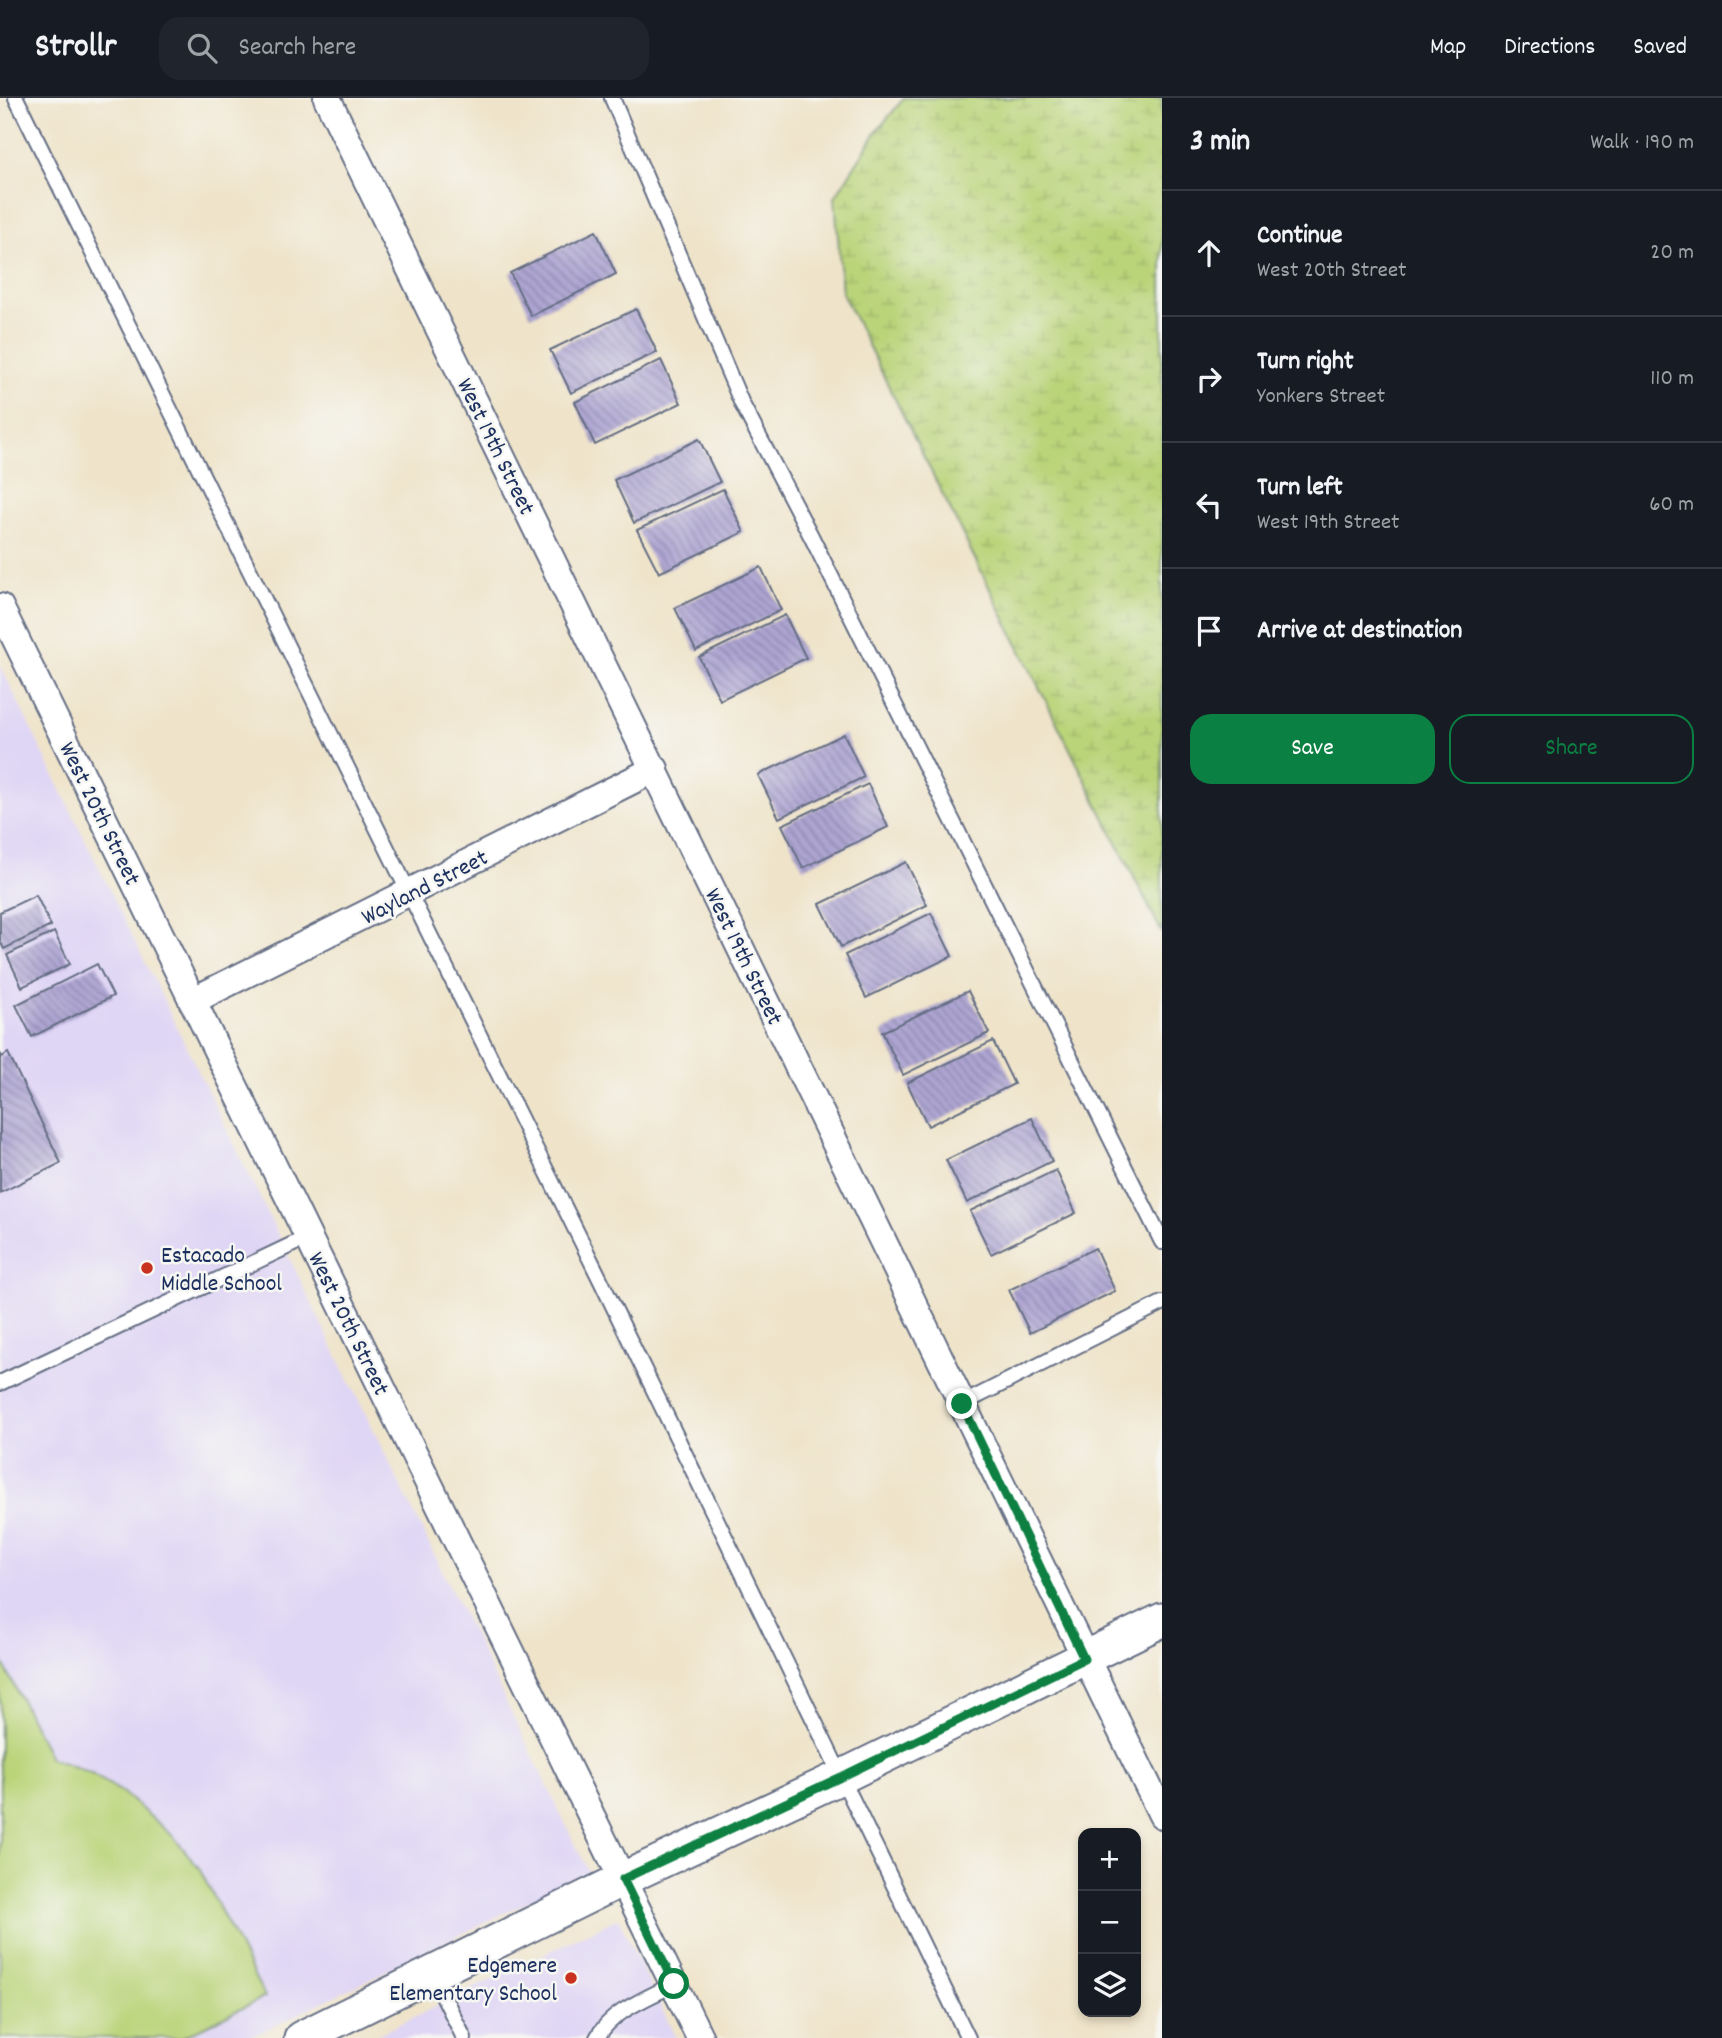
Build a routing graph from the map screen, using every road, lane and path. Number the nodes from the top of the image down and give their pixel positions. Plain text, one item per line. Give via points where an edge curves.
1 (16, 98) edge
2 (327, 98) edge
3 (612, 98) edge
4 (0, 607) edge
5 (655, 769) junction
6 (409, 893) junction
7 (192, 1001) junction
8 (307, 1237) junction
9 (1162, 1242) edge
10 (1162, 1303) edge
11 (0, 1383) edge
12 (962, 1404) junction
13 (1162, 1620) edge
14 (1084, 1659) junction
15 (841, 1777) junction
16 (1162, 1815) edge
17 (623, 1879) junction
18 (432, 1973) junction
19 (674, 1984) junction
20 (301, 2038) edge
21 (464, 2038) edge
22 (597, 2038) edge
23 (700, 2038) edge
24 (968, 2038) edge

1 - 6 lane
2 - 5 street, West 19th Street
3 - 9 lane via 742,404
4 - 7 street, West 20th Street
5 - 6 street, Wayland Street
5 - 12 street, West 19th Street
6 - 7 street, Wayland Street
6 - 15 lane
7 - 8 street, West 20th Street
8 - 11 lane
8 - 17 street, West 20th Street
10 - 12 lane
12 - 14 street, West 19th Street
13 - 14 street
14 - 15 street
14 - 16 street, West 19th Street
15 - 17 street
15 - 24 lane
17 - 18 street
17 - 19 street, West 20th Street
18 - 20 street
18 - 21 lane
19 - 22 lane via 632,2006 602,2028
19 - 23 street, West 20th Street

